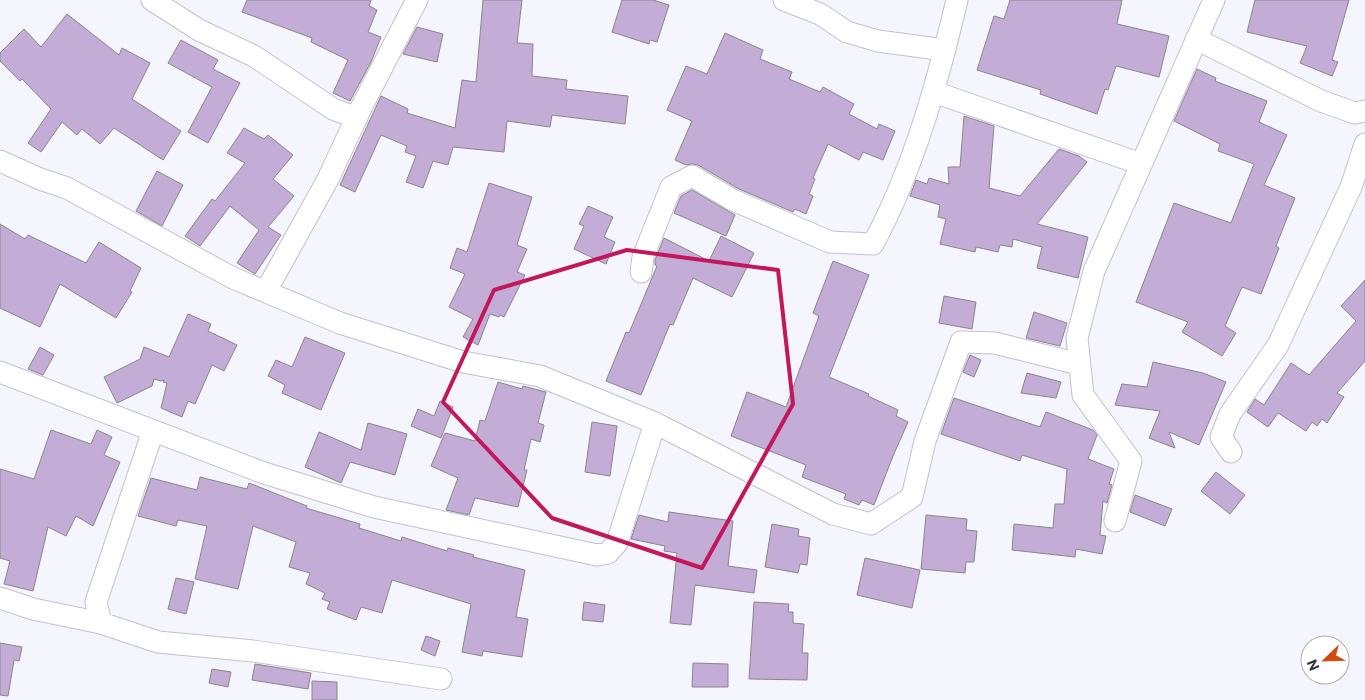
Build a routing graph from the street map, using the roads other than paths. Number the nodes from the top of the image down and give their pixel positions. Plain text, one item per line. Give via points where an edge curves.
1 (152, 0) edge
2 (417, 0) edge
3 (784, 0) edge
4 (957, 0) edge
5 (1214, 0) edge
6 (1196, 39) junction
7 (945, 50) junction
8 (934, 92) junction
9 (1365, 111) edge
10 (357, 118) junction
11 (1365, 144) edge
12 (0, 162) edge
13 (1141, 164) junction
14 (642, 272) dead end
15 (266, 291) junction
16 (1079, 364) junction
17 (0, 372) edge
18 (655, 423) junction
19 (153, 431) junction
20 (1231, 452) dead end
21 (1116, 521) dead end
22 (0, 598) edge
23 (101, 623) junction
24 (441, 679) dead end

1 - 10 street via 200,30 254,56 333,109
2 - 10 street
3 - 7 street via 820,14 847,32 878,42
4 - 7 street
5 - 6 street
6 - 9 street via 1321,101 1355,113
6 - 13 street
7 - 8 street
8 - 13 street
8 - 14 street via 890,212 873,244 830,242 733,200 692,176 671,187 643,257
10 - 15 street via 328,179
11 - 20 street via 1351,187 1278,345 1230,414 1221,437
12 - 15 street via 67,188 233,278
13 - 16 street via 1094,271 1077,338
15 - 18 street via 340,323 463,362 540,376
16 - 18 street via 995,343 961,342 925,441 912,497 871,524 833,514
16 - 21 street via 1083,395 1131,461
17 - 19 street
18 - 19 street via 617,543 608,553 597,556 374,507 264,473
19 - 23 street via 96,602
22 - 23 street via 33,609
23 - 24 street via 158,642 253,651

